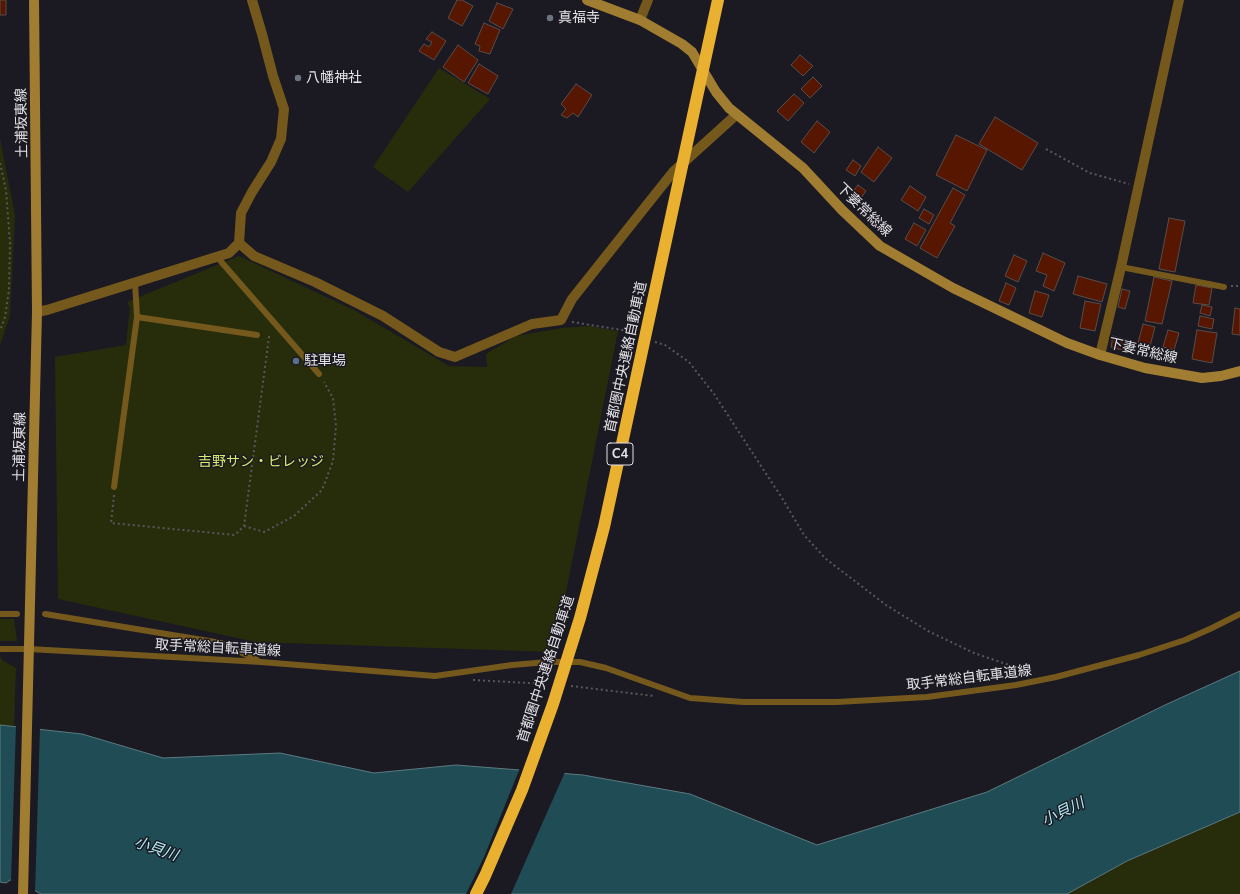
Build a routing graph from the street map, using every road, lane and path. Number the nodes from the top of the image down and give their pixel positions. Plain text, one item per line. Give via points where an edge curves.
1 (34, 0) edge
2 (252, 0) edge
3 (586, 0) edge
4 (648, 0) edge
5 (718, 0) edge
6 (1179, 0) edge
7 (640, 20) junction
8 (736, 115) junction
9 (1046, 149) dead end
10 (0, 163) edge
11 (1138, 187) junction
12 (239, 243) junction
13 (217, 257) junction
14 (1121, 267) junction
15 (135, 282) junction
16 (1224, 287) dead end
17 (37, 312) junction
18 (137, 317) junction
19 (561, 320) junction
20 (0, 331) edge
21 (257, 335) joint
22 (636, 335) dead end
23 (650, 340) dead end
24 (1100, 356) junction
25 (1240, 371) edge
26 (319, 374) joint
27 (114, 487) joint
28 (244, 526) junction
29 (0, 614) edge
30 (17, 614) dead end
31 (45, 614) dead end
32 (1240, 614) edge
33 (0, 648) edge
34 (29, 652) junction
35 (260, 662) junction
36 (1056, 677) junction
37 (23, 894) edge
38 (476, 894) edge

1 - 17 main road, 土浦坂東線
2 - 12 street via 284,109 282,139 241,213
3 - 7 main road, 下妻常総線
4 - 7 street
5 - 38 highway, 首都圏中央連絡自動車道 / C4, bridge via 606,519 590,580 553,704 522,790
6 - 11 street
7 - 8 main road, 下妻常総線 via 692,52 716,92
8 - 19 street via 673,172 572,299
8 - 24 main road, 下妻常総線 via 803,168 880,246 953,288 1067,343
9 - 11 path via 1090,173
10 - 20 path via 6,190 10,243 9,290
11 - 14 street
12 - 13 street via 229,253
12 - 19 street via 254,256 315,282 383,316 439,352 455,357 532,324
13 - 15 street
13 - 26 lane
14 - 16 lane
14 - 24 street
15 - 17 street
15 - 18 lane
17 - 34 main road, 土浦坂東線
18 - 21 lane
18 - 27 lane
19 - 22 path via 622,330
21 - 28 path via 269,337
23 - 36 path via 665,345 689,362 706,383 804,535 826,559 886,605 928,631 974,653
24 - 25 main road, 下妻常総線 via 1145,368 1202,378
26 - 28 path via 333,398 336,426 333,462 322,490 294,516 264,532
27 - 28 path via 111,523 235,535
29 - 30 lane
31 - 35 lane via 221,644
32 - 36 lane, 取手常総自転車道線 via 1185,640
33 - 34 lane, 取手常総自転車道線
34 - 35 lane, 取手常総自転車道線
34 - 37 main road, 土浦坂東線
35 - 36 lane, 取手常総自転車道線 via 435,676 512,665 580,662 606,668 690,698 743,702 887,700 968,692

